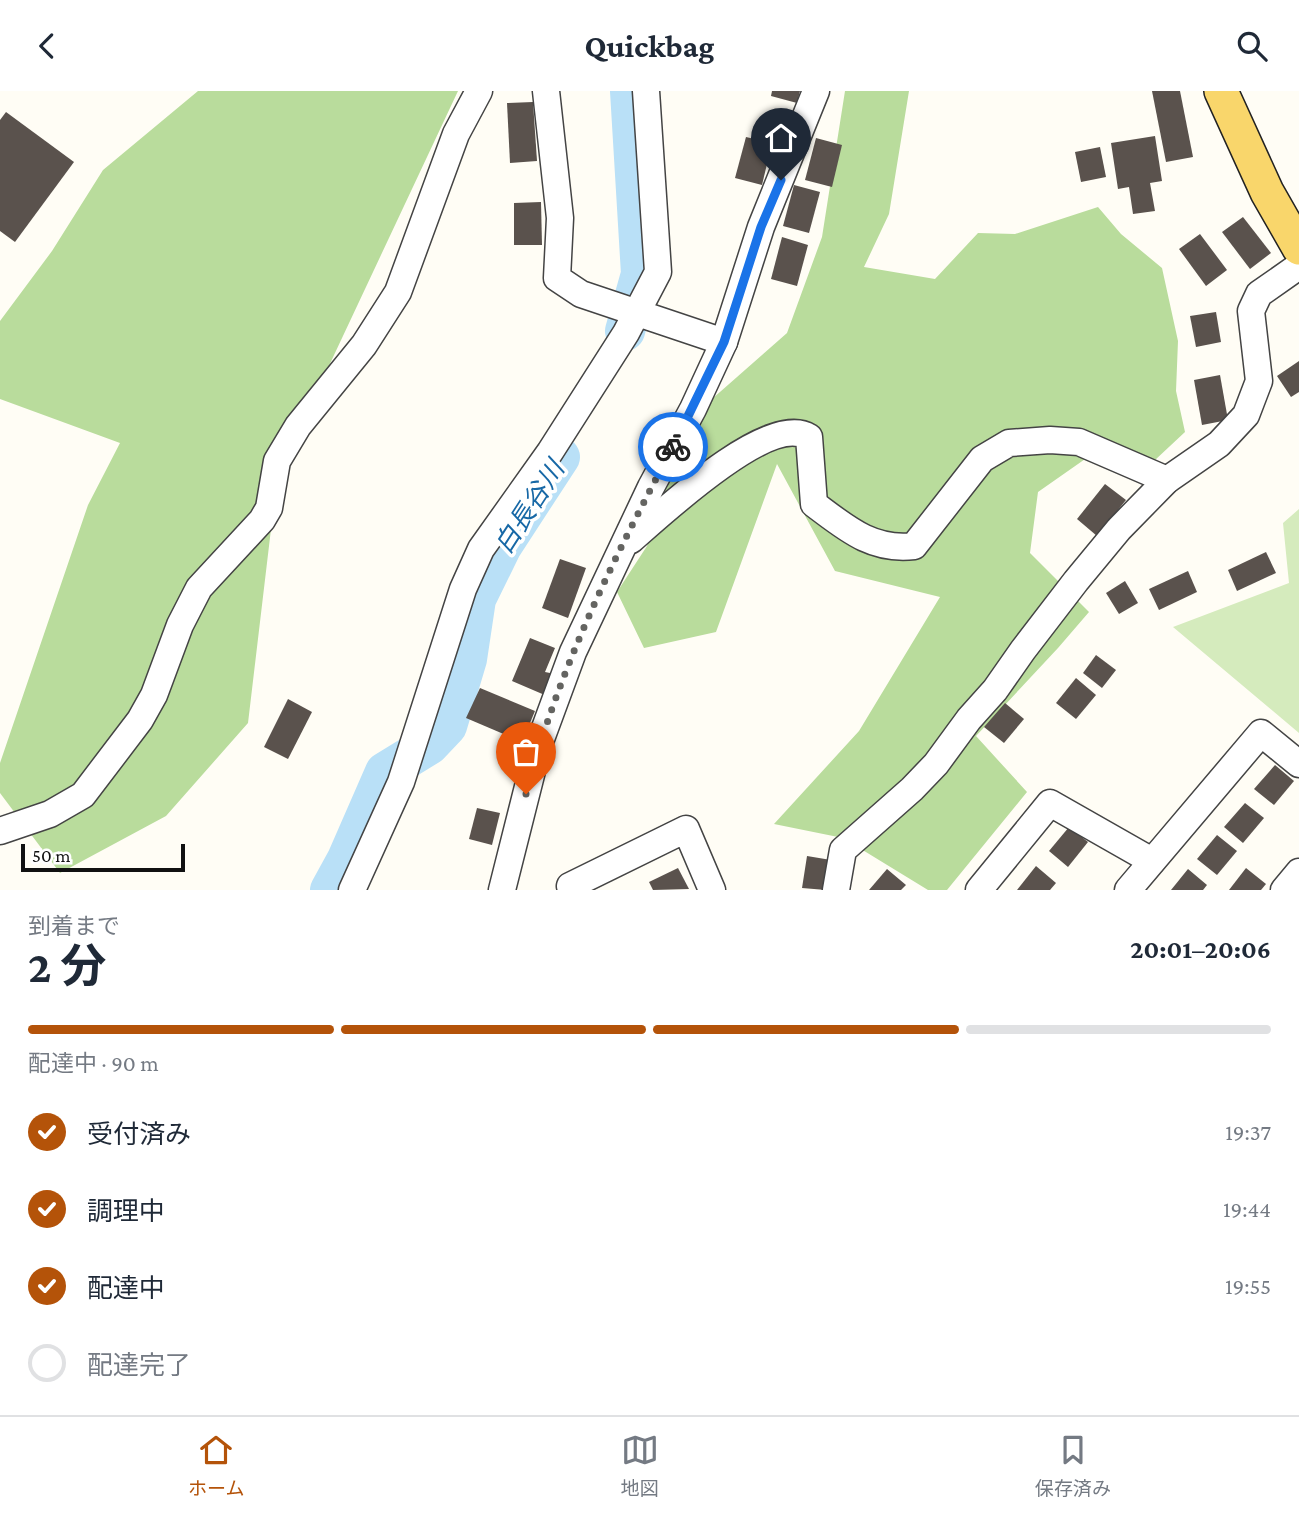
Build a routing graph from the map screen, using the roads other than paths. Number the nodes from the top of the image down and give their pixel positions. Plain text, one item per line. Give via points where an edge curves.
1 (479, 91) edge
2 (546, 91) edge
3 (646, 91) edge
4 (816, 91) edge
5 (1221, 91) edge
6 (1299, 248) edge
7 (1299, 266) edge
8 (638, 313) junction
9 (724, 342) junction
10 (1167, 480) junction
11 (622, 547) junction
12 (1299, 764) edge
13 (0, 831) edge
14 (1152, 861) junction
15 (1299, 872) edge
16 (352, 890) edge
17 (502, 890) edge
18 (572, 890) edge
19 (712, 890) edge
20 (836, 890) edge
21 (979, 890) edge
22 (1128, 890) edge
23 (1284, 890) edge

1 - 13 street via 456,134 398,292 277,461 269,508 262,520 199,588 180,625 159,687 139,720 83,795 50,814
2 - 8 street via 560,218 557,278 581,294
3 - 8 street via 658,272
4 - 9 street via 761,227
5 - 6 main road via 1267,192
7 - 10 street via 1259,294 1251,311 1259,381 1246,415 1219,444
8 - 9 street
8 - 16 street via 481,549 463,589 401,782
9 - 11 street
10 - 11 street via 1079,442 1009,443 982,459 914,546 897,548 867,541 814,504 809,437 784,434 721,465
10 - 20 street via 1076,581 936,764 843,850
11 - 17 street via 573,652 538,747
12 - 14 street via 1261,733
14 - 21 street via 1050,803
14 - 22 street
15 - 23 street
18 - 19 street via 570,886 686,829

